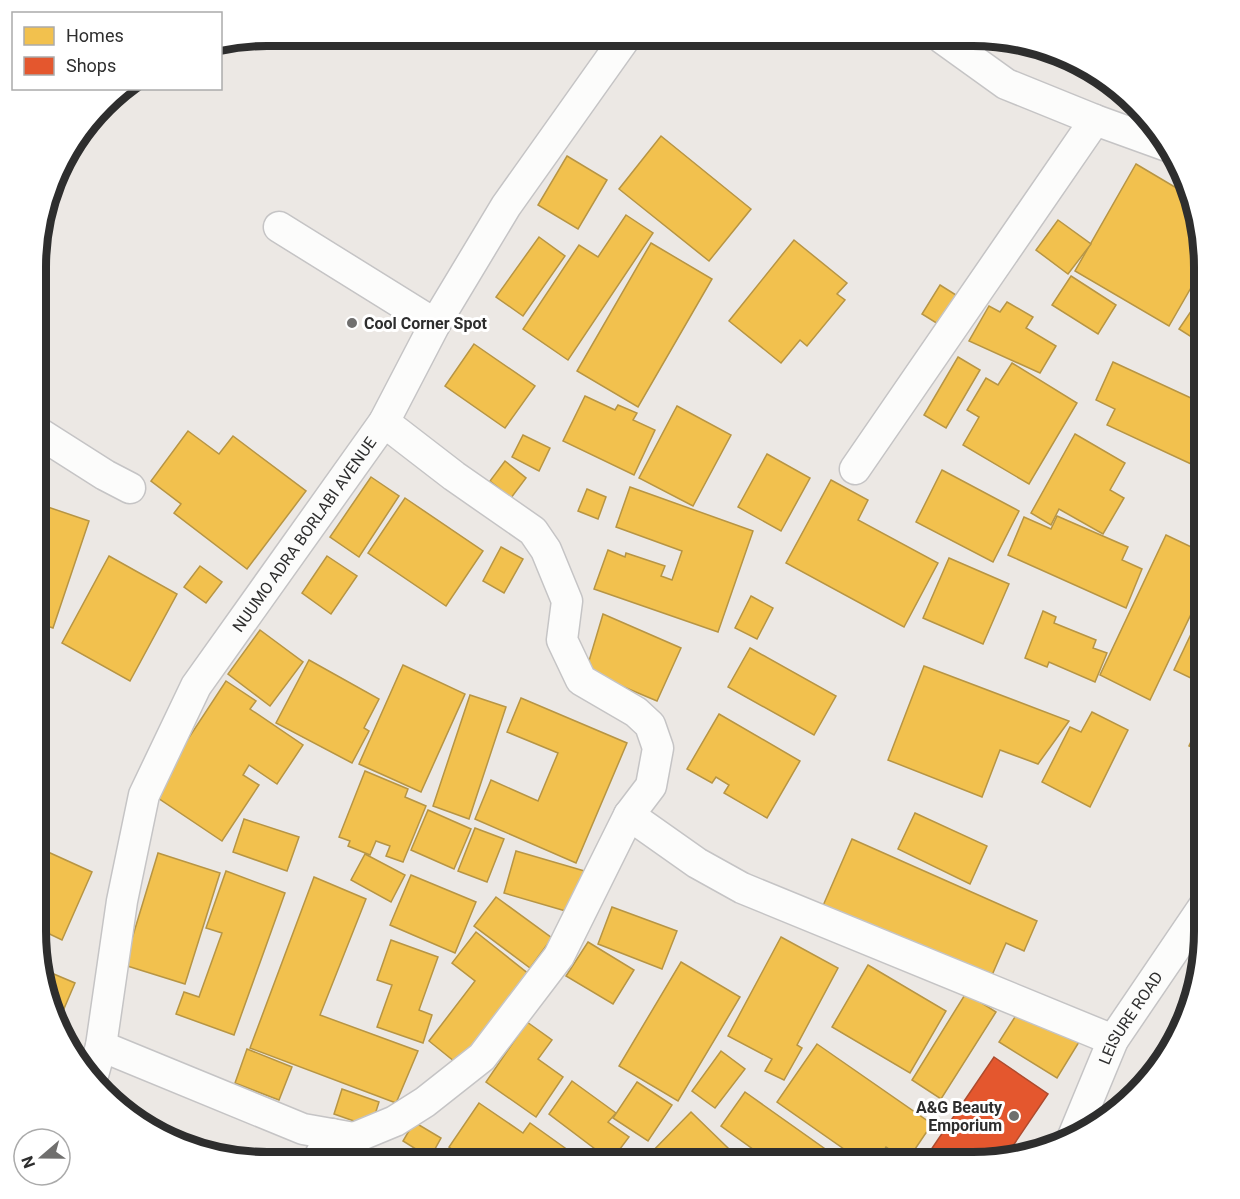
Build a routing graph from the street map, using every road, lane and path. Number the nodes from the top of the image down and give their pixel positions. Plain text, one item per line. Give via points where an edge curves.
1 (620, 46) edge
2 (953, 46) edge
3 (1095, 120) junction
4 (1153, 141) edge
5 (279, 227) dead end
6 (435, 324) junction
7 (384, 422) junction
8 (46, 437) edge
9 (855, 470) dead end
10 (130, 488) dead end
11 (629, 815) junction
12 (1194, 919) edge
13 (1113, 1040) junction
14 (101, 1046) junction
15 (95, 1069) edge
16 (1077, 1126) edge
17 (332, 1134) junction
18 (322, 1152) edge

1 - 6 street, NUUMO ADRA BORLABI AVENUE via 506,206
2 - 3 street via 1006,84
3 - 4 street
3 - 9 street
5 - 6 street
6 - 7 street, NUUMO ADRA BORLABI AVENUE
7 - 11 street via 533,531 546,550 567,601 562,640 581,680 650,724 658,748 651,786
7 - 14 street, NUUMO ADRA BORLABI AVENUE via 196,686 144,795 122,902
8 - 10 street
11 - 13 street via 697,863 741,888
11 - 17 street via 559,956 482,1057 395,1121 354,1138
12 - 13 street, LEISURE ROAD
13 - 16 street, LEISURE ROAD
14 - 15 street, NUUMO ADRA BORLABI AVENUE
14 - 17 street via 303,1129
17 - 18 street

